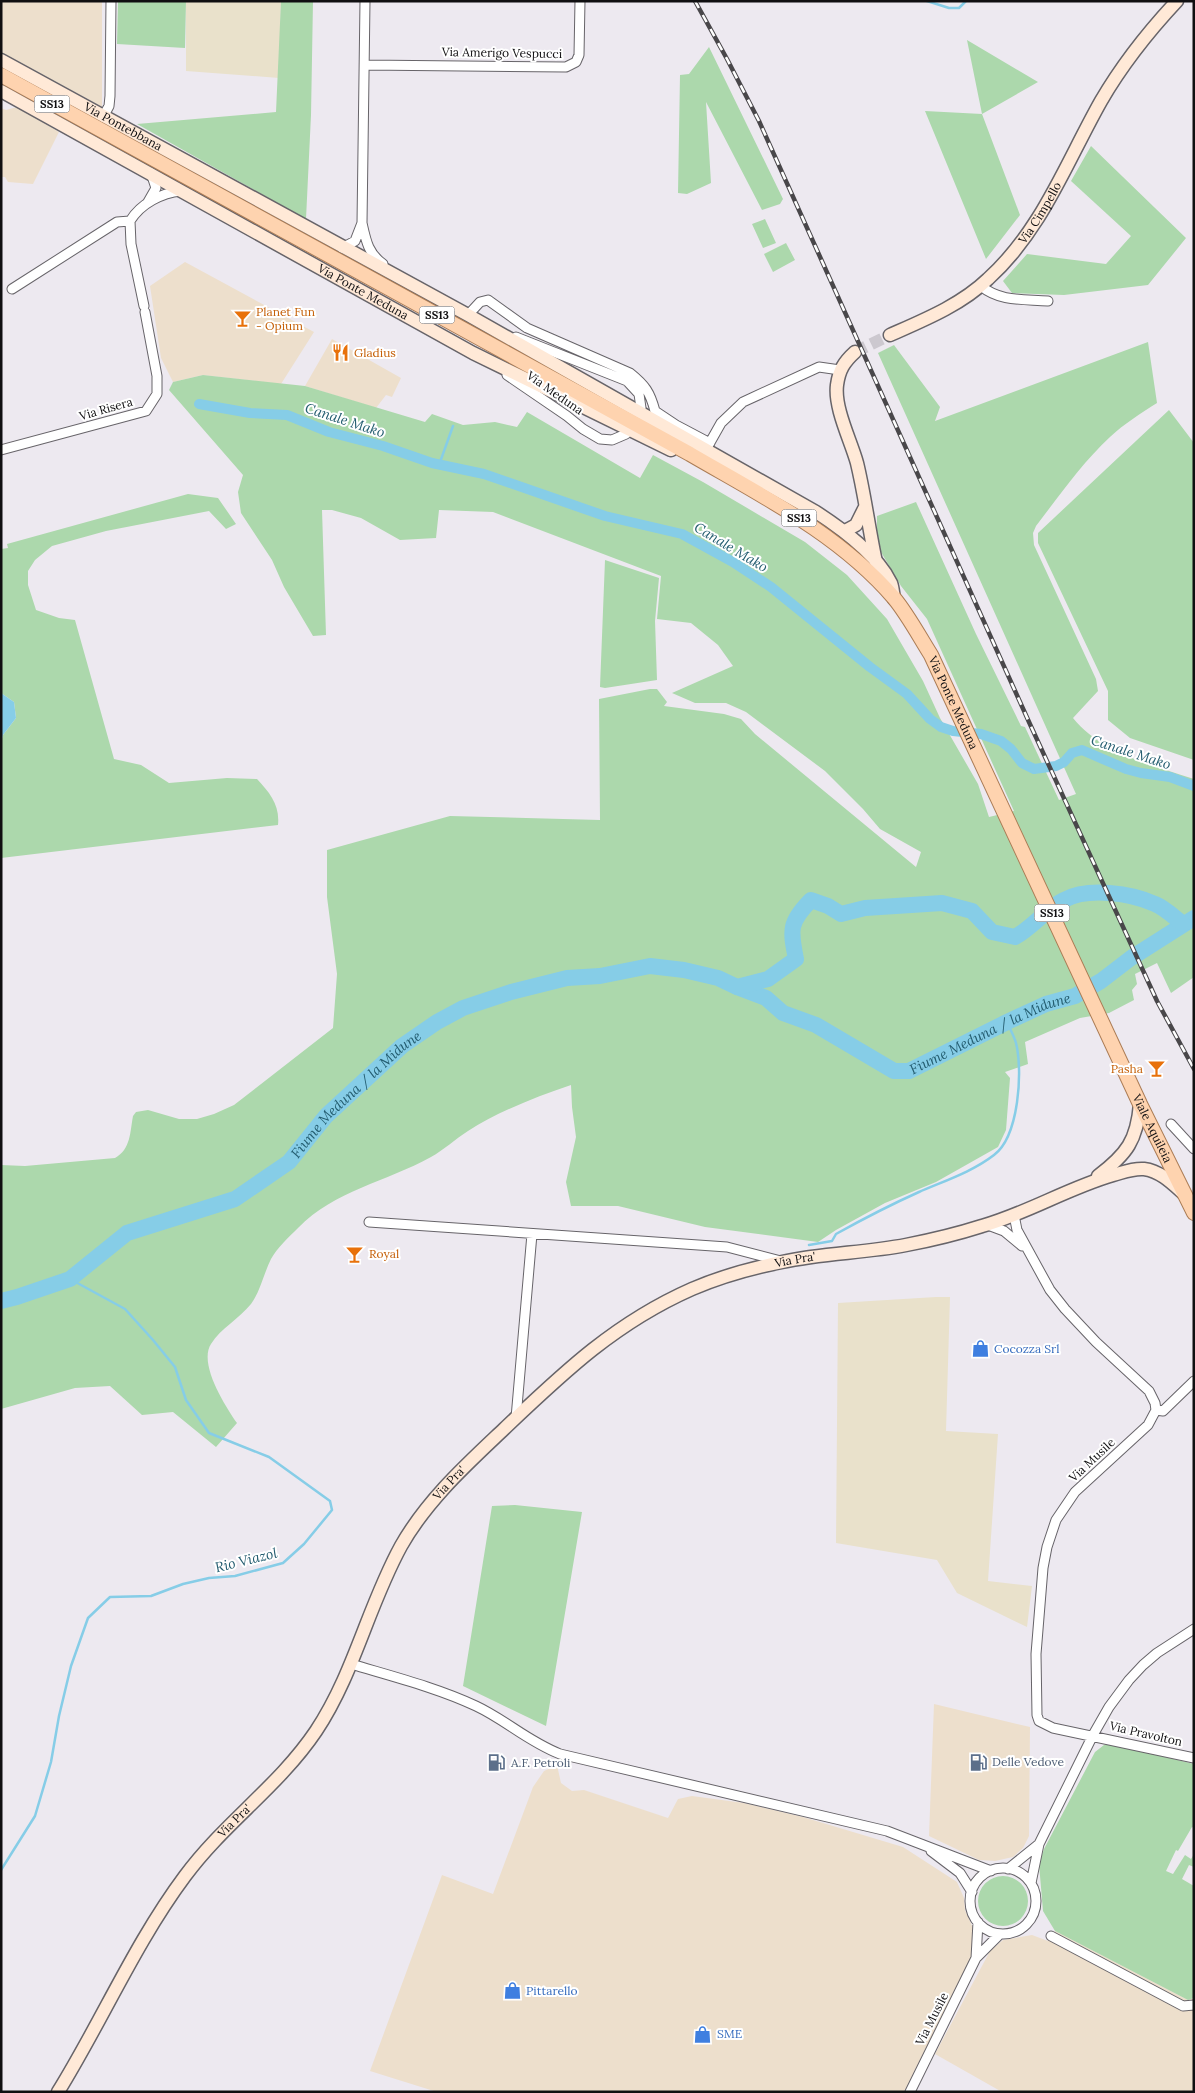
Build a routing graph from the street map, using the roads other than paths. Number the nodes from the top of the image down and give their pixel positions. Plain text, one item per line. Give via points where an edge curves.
1 (111, 1) edge
2 (365, 1) edge
3 (580, 1) edge
4 (1177, 1) edge
5 (1, 60) edge
6 (365, 65) junction
7 (1, 75) edge
8 (1, 91) edge
9 (104, 117) junction
10 (150, 172) junction
11 (184, 176) joint
12 (217, 179) joint
13 (182, 191) junction
14 (148, 203) junction
15 (130, 221) junction
16 (362, 223) junction
17 (342, 248) junction
18 (400, 279) junction
19 (981, 286) junction
20 (12, 289) dead end
21 (1048, 300) dead end
22 (468, 314) junction
23 (486, 325) junction
24 (890, 335) tunnel mouth
25 (473, 352) junction
26 (854, 352) tunnel mouth
27 (840, 370) junction
28 (641, 408) dead end
29 (626, 434) dead end
30 (708, 446) junction
31 (1, 450) edge
32 (690, 454) junction
33 (864, 509) junction
34 (845, 531) junction
35 (876, 562) junction
36 (894, 599) junction
37 (1099, 1014) joint
38 (1140, 1104) junction
39 (1172, 1124) dead end
40 (1194, 1149) edge
41 (1092, 1181) junction
42 (1185, 1195) junction
43 (1194, 1209) edge
44 (1194, 1213) edge
45 (1014, 1215) junction
46 (1194, 1220) edge
47 (369, 1222) dead end
48 (988, 1225) junction
49 (532, 1234) junction
50 (1032, 1258) junction
51 (783, 1262) junction
52 (1194, 1381) edge
53 (1156, 1410) junction
54 (516, 1418) junction
55 (1194, 1629) edge
56 (351, 1664) junction
57 (1093, 1735) junction
58 (1194, 1758) edge
59 (1039, 1844) junction
60 (927, 1847) junction
61 (1008, 1869) junction
62 (991, 1871) junction
63 (1031, 1883) junction
64 (972, 1892) junction
65 (978, 1922) junction
66 (1000, 1934) junction
67 (1051, 1936) dead end
68 (976, 1958) junction
69 (1194, 2005) edge
70 (58, 2092) edge
71 (910, 2092) edge

1 - 9 street via 110,96
2 - 6 street
3 - 6 street, Via Amerigo Vespucci via 579,55 576,62 566,68
4 - 19 street, Via Cimpello via 1140,43 1100,103 1032,230
5 - 9 street, Via Pontebbana
6 - 16 street, Via Ponte Meduna
7 - 11 main road, Via Pontebbana / SS13
8 - 10 street, Via Pontebbana
9 - 12 street, Via Pontebbana
10 - 13 street, Via Ponte Meduna
10 - 14 street via 156,188
11 - 32 main road, Via Ponte Meduna / SS13
12 - 17 street, Via Ponte Meduna
13 - 14 street via 170,192
13 - 25 street, Via Ponte Meduna
14 - 15 street
15 - 20 street via 117,222
15 - 31 street, Via Risera via 131,244 157,376 157,394 146,411
16 - 17 street, Via Ponte Meduna via 355,241
16 - 18 street, Via Ponte Meduna via 371,253
17 - 18 street, Via Ponte Meduna
18 - 22 street, Via Ponte Meduna
19 - 21 street via 995,296
19 - 24 street, Via Cimpello via 952,305
22 - 23 street, Via Ponte Meduna
22 - 30 street, Via Ponte Meduna via 480,302 488,300 527,328 630,373 644,383 655,411
23 - 28 street, Via Ponte Meduna via 627,381 639,394
23 - 30 street, Via Ponte Meduna
25 - 29 street, Via Meduna via 600,439 612,440
25 - 32 street, Via Ponte Meduna via 667,449
26 - 27 street
27 - 30 street via 818,367 743,402 721,423
27 - 33 street via 836,387 838,400 857,464
30 - 34 street, Via Ponte Meduna
32 - 36 main road, Via Ponte Meduna / SS13 via 834,541
33 - 34 street via 856,525
33 - 35 street
34 - 35 street, Via Ponte Meduna
35 - 36 street, Via Ponte Meduna via 891,584
36 - 37 main road, Via Ponte Meduna / SS13 via 931,655 950,693
37 - 38 main road, Viale Aquileia / SS13
38 - 41 street, Via Pra' via 1139,1120 1130,1145
38 - 42 main road, Viale Aquileia / SS13
39 - 40 street
41 - 42 street, Via Pra' via 1131,1169 1149,1170 1173,1183
41 - 45 street, Via Pra'
42 - 43 main road
42 - 44 main road, Viale Aquileia / SS13
42 - 46 main road
45 - 48 street, Via Pra'
45 - 50 street via 1017,1230
47 - 49 street
48 - 50 street via 1014,1238
48 - 51 street, Via Pra' via 904,1246
49 - 51 street via 726,1248
49 - 54 street
50 - 53 street via 1065,1309 1149,1391
51 - 54 street, Via Pra' via 724,1277 640,1315 574,1363
52 - 53 street via 1163,1411
53 - 57 street, Via Musile via 1148,1425 1066,1503 1047,1547 1036,1654 1037,1715 1044,1725
54 - 56 street, Via Pra' via 441,1491 403,1543
55 - 57 street via 1157,1653 1134,1675 1109,1707
56 - 60 street via 476,1706 539,1746 560,1754 874,1827
56 - 70 street, Via Pra' via 333,1704 290,1766 220,1833 171,1894
57 - 58 street, Via Pravolton
57 - 59 street
59 - 61 street
59 - 63 street
60 - 62 street
60 - 64 street via 960,1873
61 - 62 street
61 - 63 street
62 - 64 street via 979,1879
63 - 66 street via 1036,1898 1032,1917 1020,1930
64 - 65 street via 972,1910
65 - 66 street
65 - 68 street
66 - 68 street
67 - 69 street via 1183,2006
68 - 71 street, Via Musile

